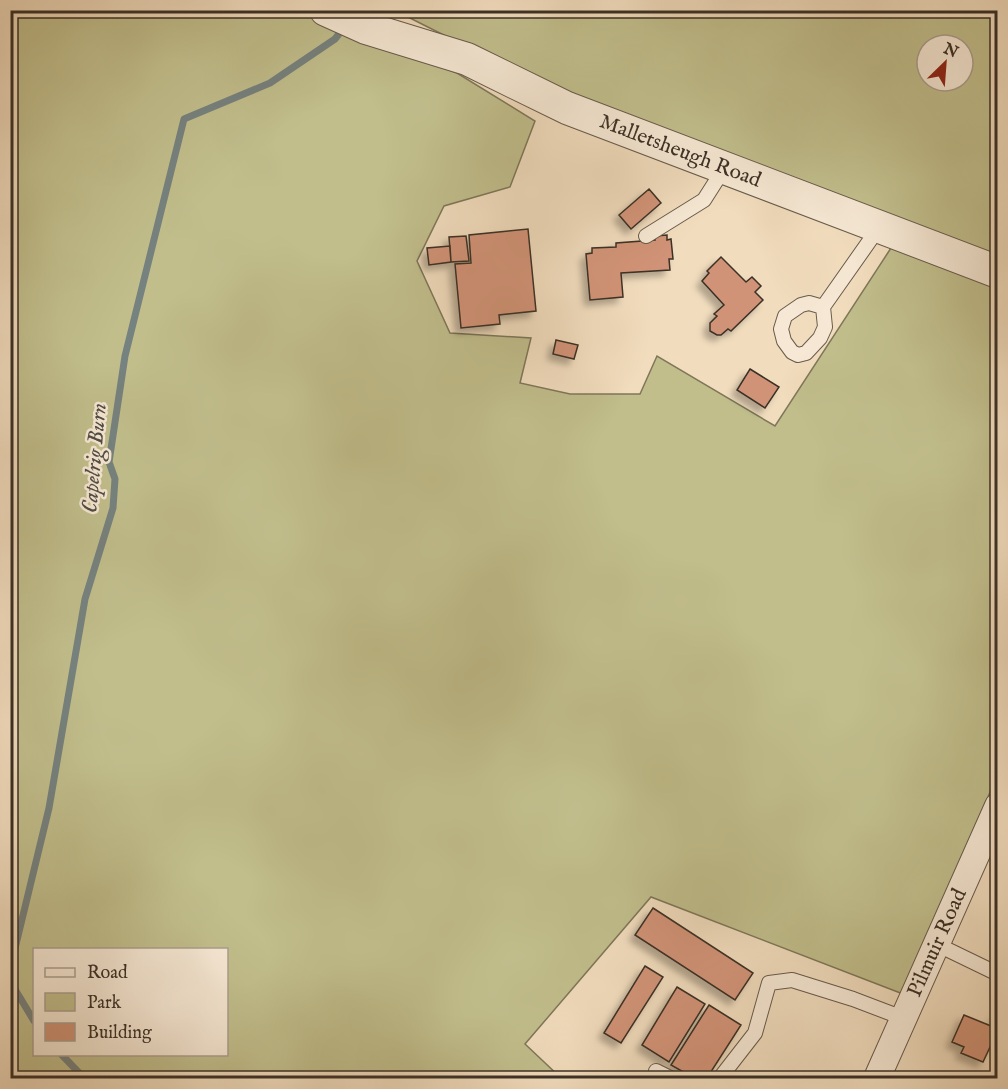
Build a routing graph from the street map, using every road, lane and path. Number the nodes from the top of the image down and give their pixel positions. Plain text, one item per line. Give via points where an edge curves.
1 (326, 10) edge
2 (725, 167) junction
3 (880, 226) junction
4 (646, 236) dead end
5 (998, 272) edge
6 (823, 307) dead end
7 (998, 806) edge
8 (936, 944) junction
9 (998, 974) edge
10 (903, 1018) junction
11 (656, 1071) dead end
12 (670, 1078) edge
13 (720, 1078) edge
14 (877, 1078) edge

1 - 2 street, Malletsheugh Road via 366,28 467,59 567,108
2 - 3 street, Malletsheugh Road
2 - 4 lane via 704,200
3 - 5 street, Malletsheugh Road
3 - 6 lane
7 - 8 street, Pilmuir Road
8 - 9 lane
8 - 10 street, Pilmuir Road
10 - 13 lane via 792,980 769,983 755,1034
10 - 14 street, Pilmuir Road
11 - 12 lane

